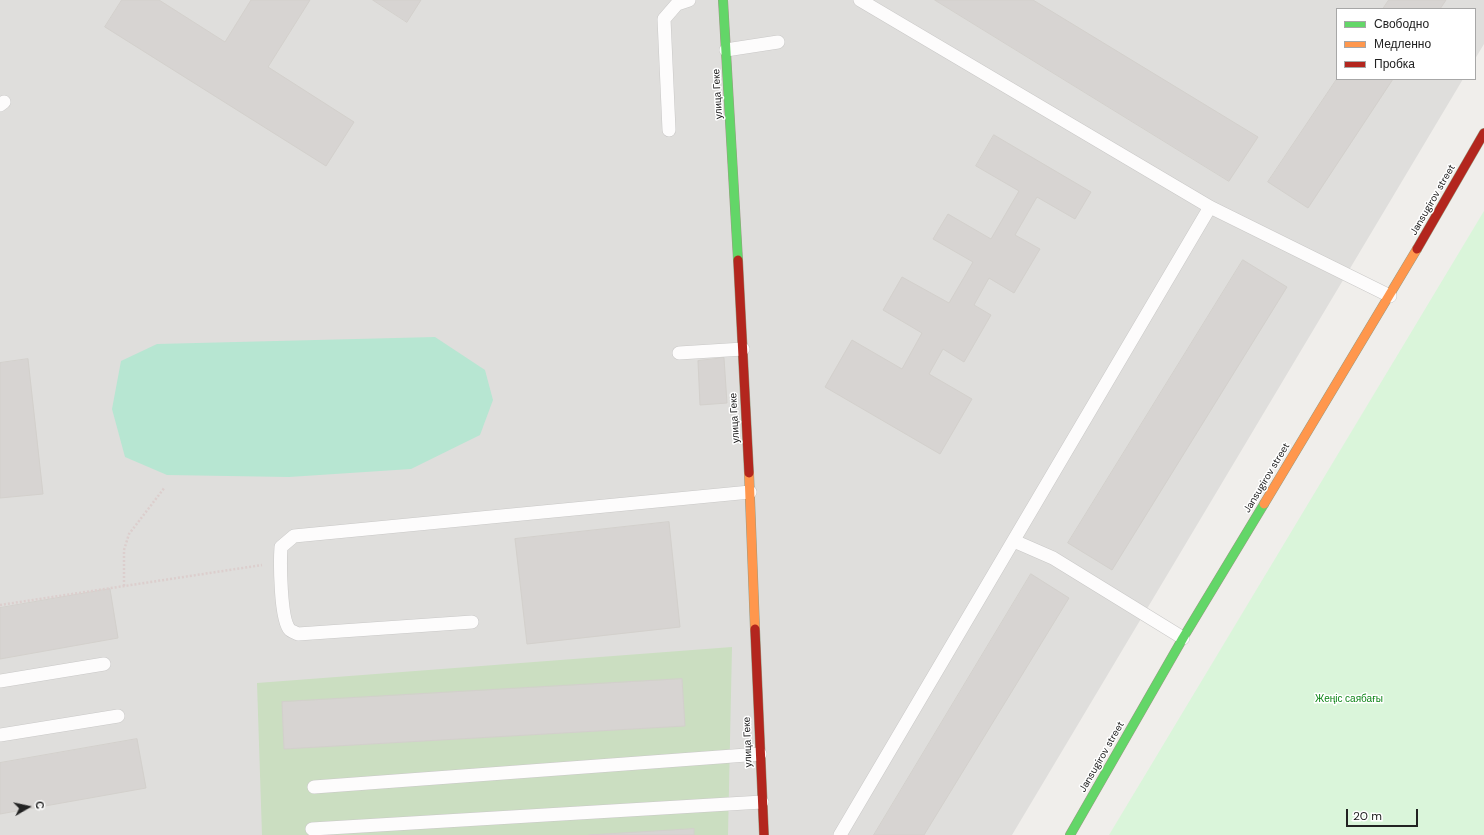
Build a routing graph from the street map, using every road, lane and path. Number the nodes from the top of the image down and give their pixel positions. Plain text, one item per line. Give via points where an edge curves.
1 (689, 0) edge
2 (723, 0) edge
3 (860, 0) edge
4 (778, 42) dead end
5 (726, 50) junction
6 (669, 130) dead end
7 (1484, 133) edge
8 (1210, 207) junction
9 (1390, 296) junction
10 (743, 349) junction
11 (679, 352) dead end
12 (165, 487) dead end
13 (750, 492) junction
14 (1014, 541) junction
15 (280, 562) junction
16 (124, 586) junction
17 (0, 605) edge
18 (472, 622) dead end
19 (1183, 638) junction
20 (104, 664) dead end
21 (0, 681) edge
22 (118, 716) dead end
23 (0, 736) edge
24 (760, 754) junction
25 (314, 787) dead end
26 (762, 802) junction
27 (312, 830) dead end
28 (764, 835) edge
29 (840, 835) edge
30 (1070, 835) edge

1 - 6 lane via 677,4 664,18
2 - 5 street, улица Геке
3 - 8 lane
4 - 5 lane
5 - 10 street, улица Геке
7 - 9 street, Jansugirov street
8 - 9 lane
8 - 14 lane
9 - 19 street, Jansugirov street
10 - 11 lane
10 - 13 street, улица Геке
12 - 16 path via 129,534 124,550
13 - 15 lane via 294,536 281,547
13 - 24 street, улица Геке
14 - 19 lane via 1053,558
14 - 29 lane
15 - 16 path
15 - 18 lane via 284,619 290,630 298,634
16 - 17 path
19 - 30 street, Jansugirov street
20 - 21 lane
22 - 23 lane
24 - 25 lane
24 - 26 street, улица Геке
26 - 27 lane
26 - 28 street, улица Геке

